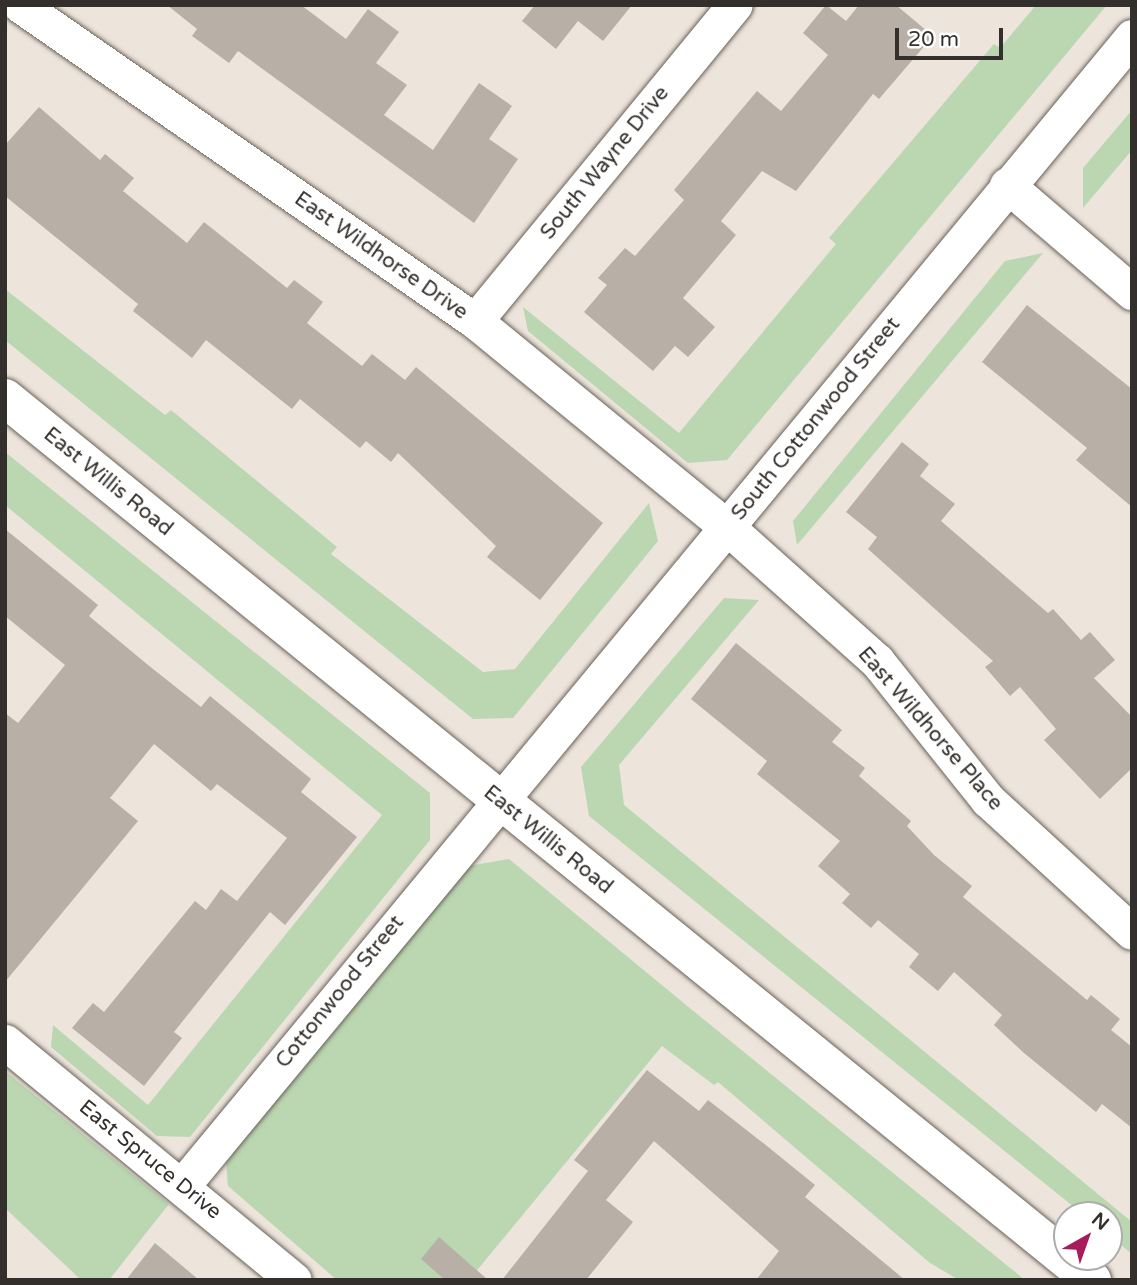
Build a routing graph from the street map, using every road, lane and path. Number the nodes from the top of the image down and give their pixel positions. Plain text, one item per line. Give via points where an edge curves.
1 (20, 5) edge
2 (735, 5) edge
3 (1132, 37) edge
4 (1007, 185) junction
5 (1132, 292) edge
6 (475, 321) junction
7 (5, 398) edge
8 (727, 527) junction
9 (497, 799) junction
10 (1132, 932) edge
11 (5, 1042) edge
12 (182, 1186) junction
13 (294, 1280) edge
14 (1092, 1280) edge

1 - 6 street, East Wildhorse Drive
2 - 6 street, South Wayne Drive
3 - 4 street, South Cottonwood Street
4 - 5 street
4 - 8 street, South Cottonwood Street
6 - 8 street, East Wildhorse Drive
7 - 9 street, East Willis Road
8 - 9 street, South Cottonwood Street
8 - 10 street, East Wildhorse Place via 877,661 988,800
9 - 12 street, Cottonwood Street
9 - 14 street, East Willis Road
11 - 12 street, East Spruce Drive
12 - 13 street, East Spruce Drive

